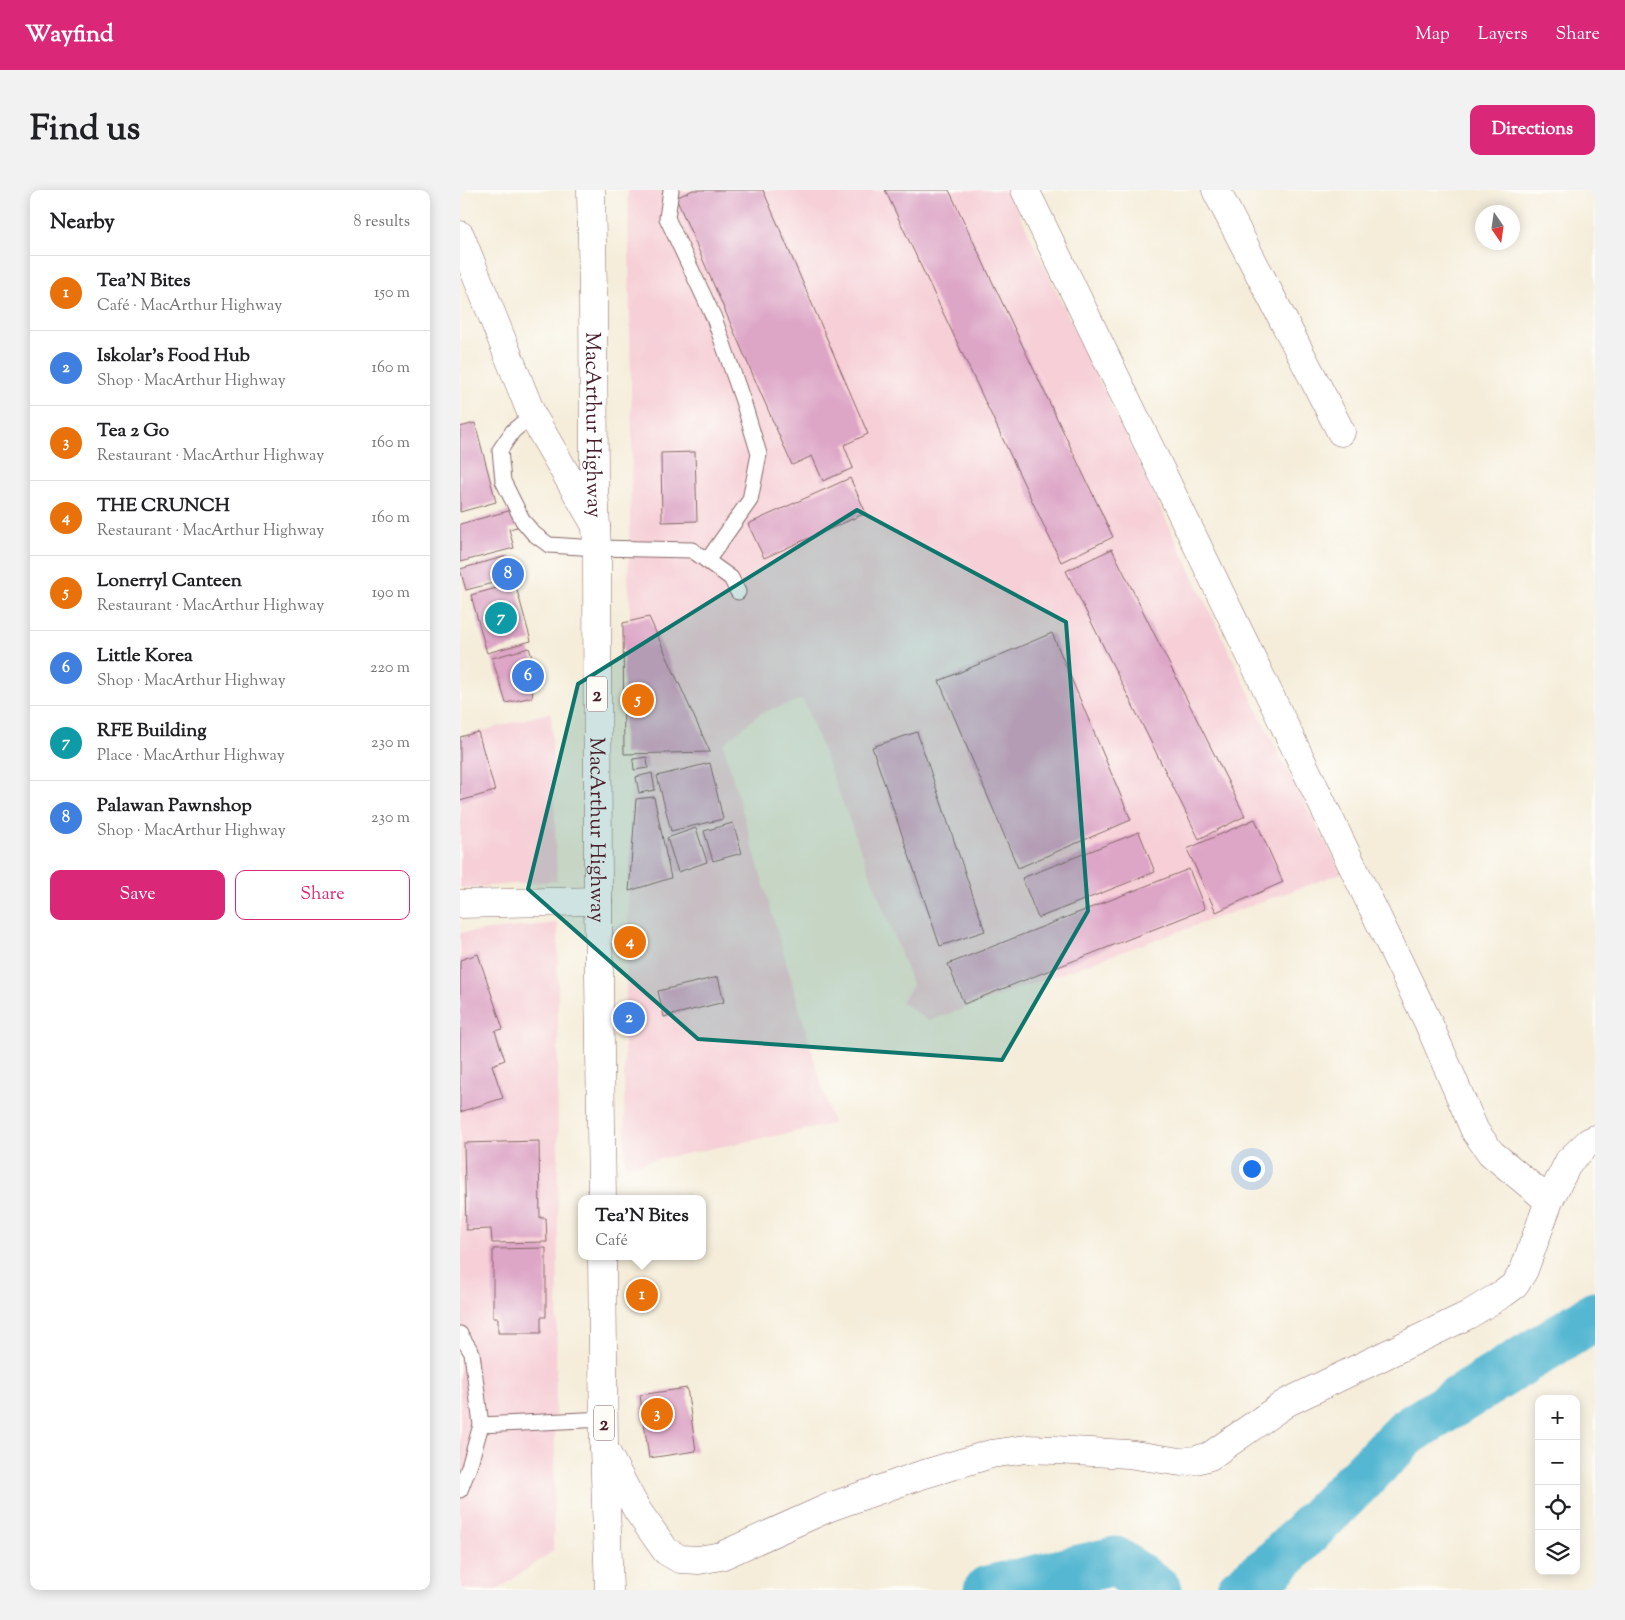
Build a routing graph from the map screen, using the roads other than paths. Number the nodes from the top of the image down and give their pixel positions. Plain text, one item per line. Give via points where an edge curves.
1 (591, 190) edge
2 (671, 190) edge
3 (1025, 190) edge
4 (1216, 190) edge
5 (460, 235) edge
6 (532, 415) junction
7 (1341, 432) dead end
8 (596, 537) junction
9 (707, 561) junction
10 (738, 592) dead end
11 (598, 900) junction
12 (460, 904) edge
13 (1595, 1139) edge
14 (602, 1195) edge
15 (1549, 1201) junction
16 (602, 1260) edge
17 (460, 1334) edge
18 (604, 1419) junction
19 (481, 1425) junction
20 (604, 1448) junction
21 (460, 1490) edge
22 (609, 1590) edge

1 - 8 street, MacArthur Highway / 2
2 - 9 lane via 667,218 714,318 759,454 750,500
3 - 15 street via 1428,1022 1475,1131 1491,1153
4 - 7 street
5 - 6 street
6 - 8 street
6 - 8 lane via 513,431 500,450 503,480 523,521 549,545
8 - 9 lane via 692,550
8 - 11 street, MacArthur Highway / 2
9 - 10 lane via 731,578
11 - 12 street
11 - 14 street, MacArthur Highway / 2
13 - 15 street via 1569,1161
15 - 20 street via 1524,1270 1515,1285 1468,1315 1286,1403 1210,1456 1196,1460 1181,1462 1128,1454 1026,1449 992,1454 830,1507 720,1556 699,1560 680,1559 666,1551 637,1510
16 - 18 street, 2
17 - 19 lane via 472,1353
18 - 19 lane
18 - 20 street, 2
19 - 21 lane
20 - 22 street, 2

